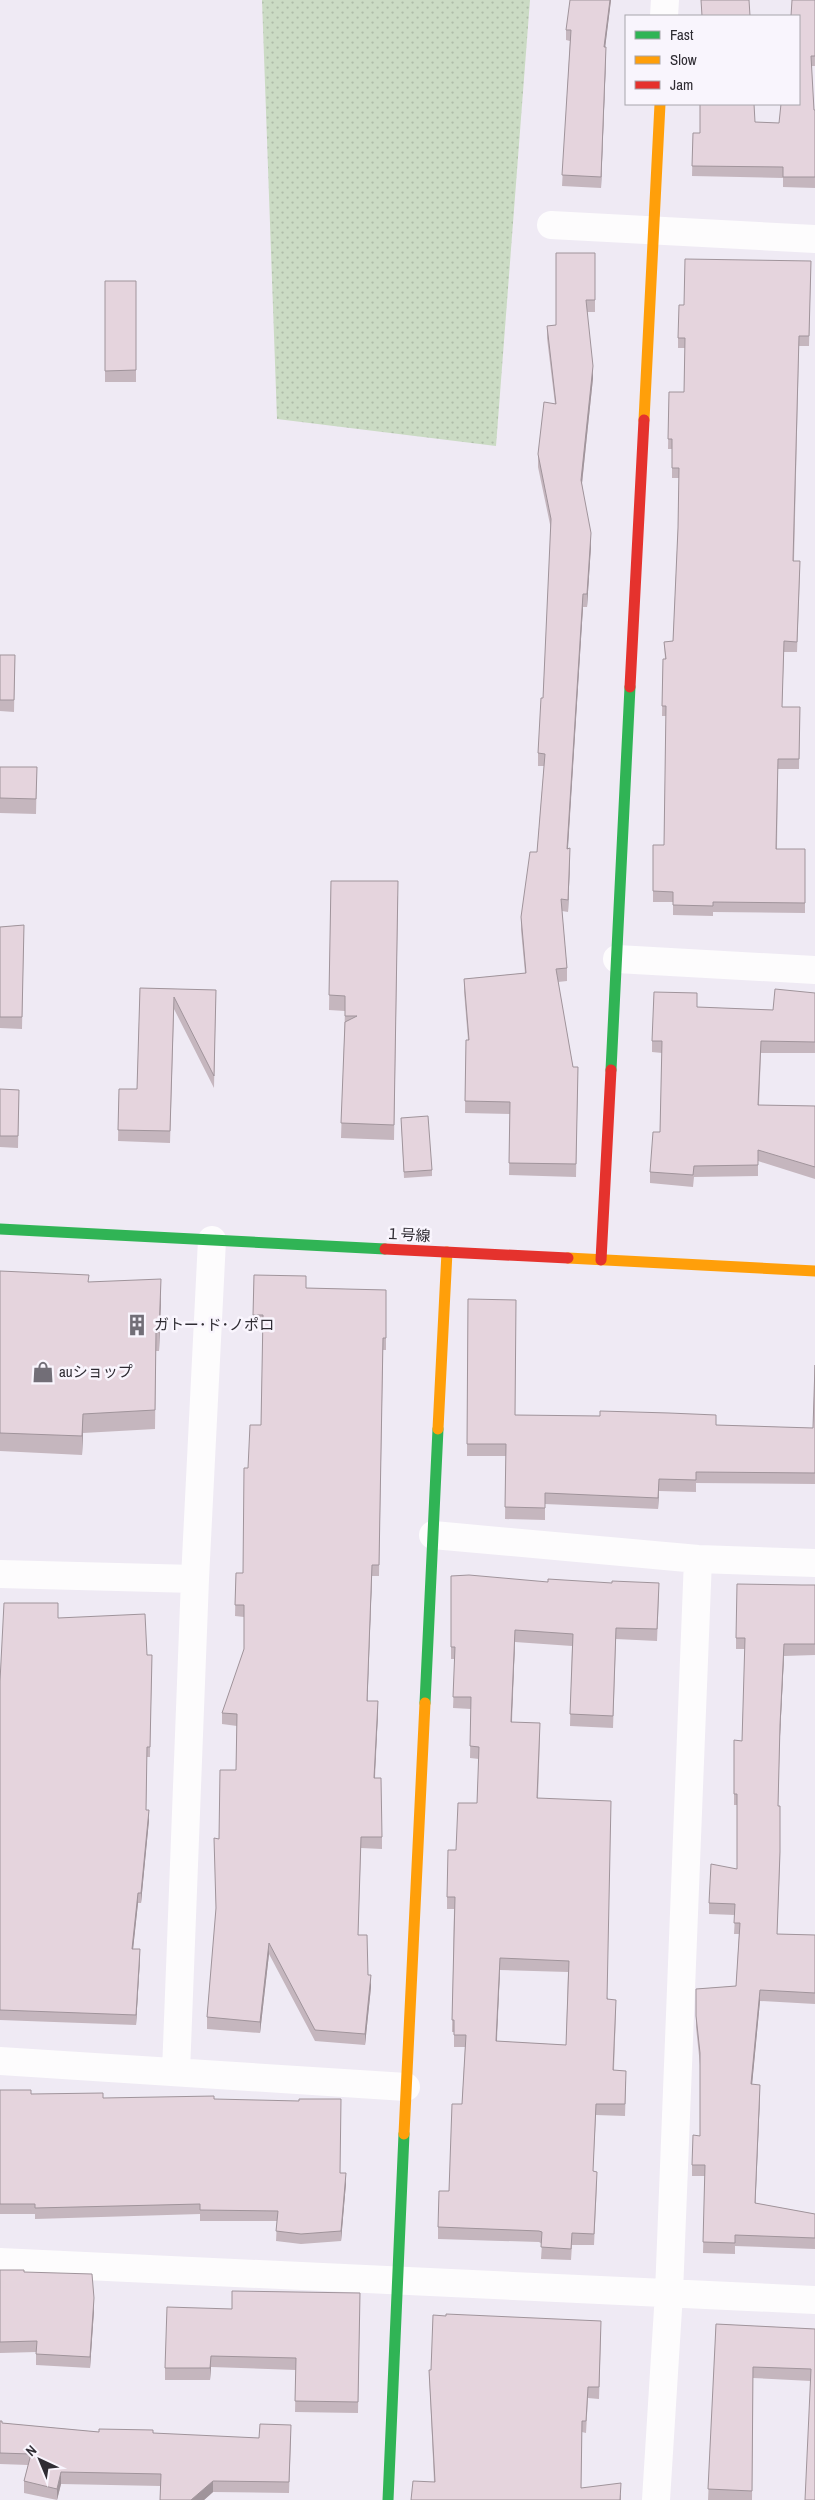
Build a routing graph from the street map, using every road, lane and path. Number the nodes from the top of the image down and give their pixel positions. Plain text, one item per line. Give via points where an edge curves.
1 (665, 0) edge
2 (664, 15) edge
3 (660, 105) edge
4 (551, 225) dead end
5 (654, 230) junction
6 (815, 238) edge
7 (617, 959) junction
8 (815, 970) edge
9 (0, 1230) edge
10 (212, 1240) junction
11 (447, 1252) junction
12 (601, 1260) junction
13 (815, 1271) edge
14 (433, 1535) junction
15 (698, 1558) junction
16 (815, 1564) edge
17 (0, 1574) edge
18 (195, 1579) junction
19 (0, 2060) edge
20 (176, 2072) junction
21 (406, 2087) junction
22 (0, 2262) edge
23 (396, 2280) junction
24 (669, 2293) junction
25 (815, 2300) edge
26 (388, 2500) edge
27 (656, 2500) edge

1 - 2 street
3 - 5 street
4 - 5 street
5 - 6 street
5 - 7 street
7 - 8 street
7 - 12 street
9 - 10 street, １号線
10 - 11 street, １号線
10 - 18 street
11 - 12 street, １号線
11 - 14 street
12 - 13 street, １号線
14 - 15 street
14 - 21 street
15 - 16 street
15 - 24 street
17 - 18 street
18 - 20 street
19 - 20 street
20 - 21 street
21 - 23 street
22 - 23 street
23 - 24 street
23 - 26 street
24 - 25 street
24 - 27 street

